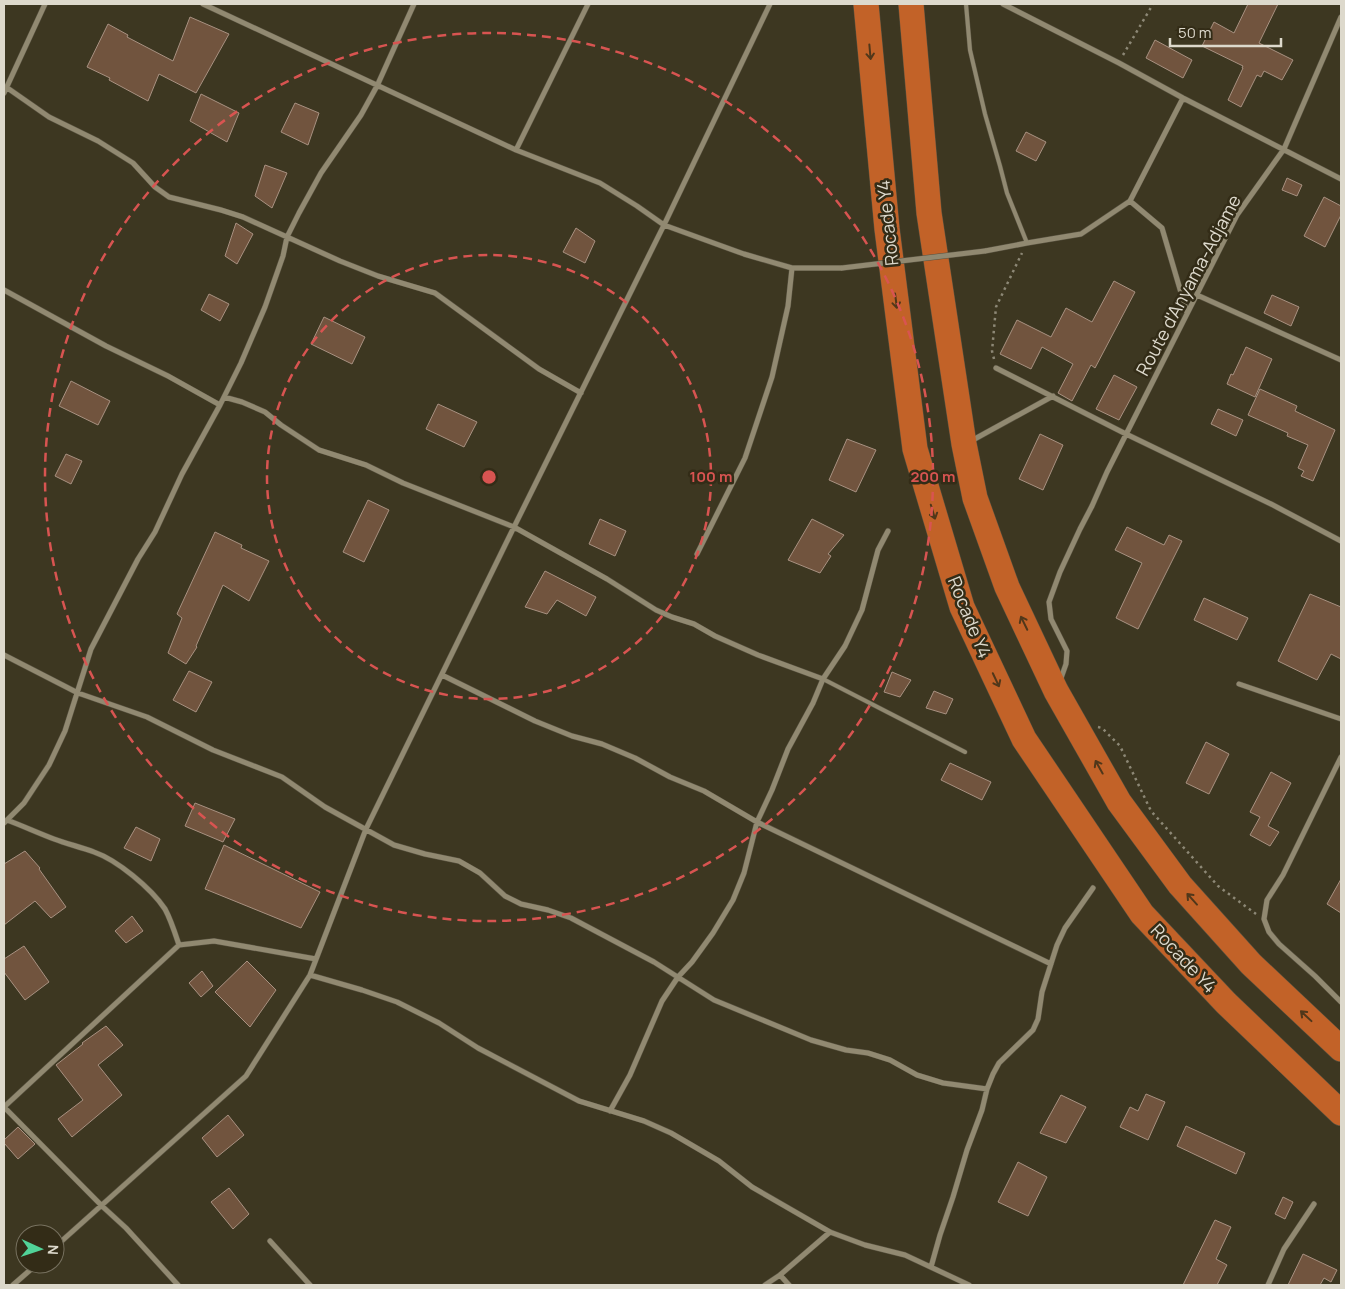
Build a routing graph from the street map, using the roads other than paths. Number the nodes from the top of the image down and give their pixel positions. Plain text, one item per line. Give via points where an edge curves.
1 (45, 4) edge
2 (203, 4) edge
3 (414, 4) edge
4 (588, 4) edge
5 (770, 4) edge
6 (866, 4) edge
7 (911, 4) edge
8 (966, 4) edge
9 (1003, 4) edge
10 (1341, 17) edge
11 (377, 86) junction
12 (5, 90) edge
13 (1184, 98) junction
14 (1284, 149) junction
15 (516, 150) junction
16 (1341, 178) edge
17 (1130, 201) junction
18 (664, 226) junction
19 (287, 237) junction
20 (1027, 243) junction
21 (792, 268) junction
22 (4, 290) edge
23 (1197, 295) junction
24 (1187, 313) junction
25 (1341, 360) edge
26 (996, 368) road end
27 (581, 393) junction
28 (1053, 396) junction
29 (224, 397) junction
30 (220, 405) junction
31 (1126, 434) junction
32 (964, 444) junction
33 (514, 527) junction
34 (888, 531) dead end
35 (1341, 541) edge
36 (697, 554) dead end
37 (4, 655) edge
38 (442, 675) junction
39 (823, 679) junction
40 (1239, 684) dead end
41 (1056, 691) junction
42 (78, 693) junction
43 (1341, 719) edge
44 (966, 752) dead end
45 (1341, 757) edge
46 (6, 821) edge
47 (757, 822) junction
48 (366, 829) junction
49 (1093, 888) dead end
50 (179, 944) junction
51 (316, 959) junction
52 (1051, 964) junction
53 (310, 975) junction
54 (678, 977) junction
55 (1341, 1002) edge
56 (1341, 1049) edge
57 (987, 1089) junction
58 (4, 1107) edge
59 (610, 1111) junction
60 (1341, 1113) edge
61 (1314, 1204) dead end
62 (102, 1206) junction
63 (830, 1232) junction
64 (65, 1239) edge
65 (270, 1241) dead end
66 (931, 1268) junction
67 (25, 1274) edge
68 (780, 1275) junction
69 (13, 1285) edge
70 (178, 1285) edge
71 (310, 1285) edge
72 (765, 1285) edge
73 (789, 1285) edge
74 (969, 1285) edge
75 (1268, 1285) edge

1 - 12 street
2 - 11 street
3 - 11 street
4 - 15 street
5 - 18 street
6 -> 60 highway, Rocade Y4 via 886,229 915,449 962,607 1024,739 1142,914 1226,1003
7 - 32 highway via 929,212
8 - 20 lane via 970,50 985,114 1007,193
9 - 13 street
10 - 14 street, Route d'Anyama-Adjame
11 - 15 street
11 - 19 street via 298,212
12 - 19 street via 133,163 169,197 221,210
13 - 14 street
13 - 17 street
14 - 16 street
14 - 23 street, Route d'Anyama-Adjame via 1237,215
15 - 18 street via 600,182
17 - 20 street via 1080,234
17 - 24 street via 1162,228
18 - 21 street
18 - 27 street
19 - 27 street via 378,276 435,293 539,369
19 - 29 street via 284,256 265,307
20 - 21 street, bridge via 842,268
21 - 36 street via 788,306 772,377 745,458
22 - 30 street
23 - 24 street, Route d'Anyama-Adjame
23 - 25 street
24 - 31 street, Route d'Anyama-Adjame
26 - 28 street
27 - 33 street
28 - 31 street
28 - 32 street
29 - 30 street
29 - 33 street via 264,412 319,450 366,465
30 - 42 street via 91,649
31 - 35 street
31 - 41 street, Route d'Anyama-Adjame via 1060,572 1050,602 1051,619 1066,651 1066,664
41 -> 32 highway via 1007,587 975,498
33 - 38 street
33 - 39 street via 656,610 694,624 758,655
34 - 39 street via 878,550 862,610 845,646
37 - 42 street
38 - 47 street via 535,721 635,758 704,791
38 - 48 street
39 - 44 lane
39 - 47 street
40 - 43 street
56 -> 41 highway via 1251,964 1180,885 1119,802
42 - 46 street via 50,766
42 - 48 street via 147,717 213,750 282,777 325,807
45 - 55 street via 1284,875 1267,900 1264,920 1279,944
46 - 50 street via 95,852 130,874 158,899
47 - 52 street
47 - 54 street via 744,873 733,900 713,933
48 - 51 street
48 - 54 street via 394,845 459,861 480,873 505,896 521,904 571,918
49 - 52 street via 1065,928
50 - 51 street via 214,941
50 - 58 street
51 - 53 street
52 - 57 street via 1033,1030 999,1063
53 - 59 street via 397,1002 578,1101
53 - 62 street via 246,1076
54 - 57 street via 714,1000 811,1040 890,1060 917,1075 943,1083
54 - 59 street via 662,1001 630,1076
57 - 66 street
58 - 62 street
59 - 63 street via 672,1133 719,1161 752,1187
61 - 75 street via 1284,1249
62 - 64 street
62 - 70 street
63 - 66 street via 905,1255
63 - 68 street
65 - 71 street
66 - 74 street
67 - 69 street
68 - 72 street
68 - 73 street

